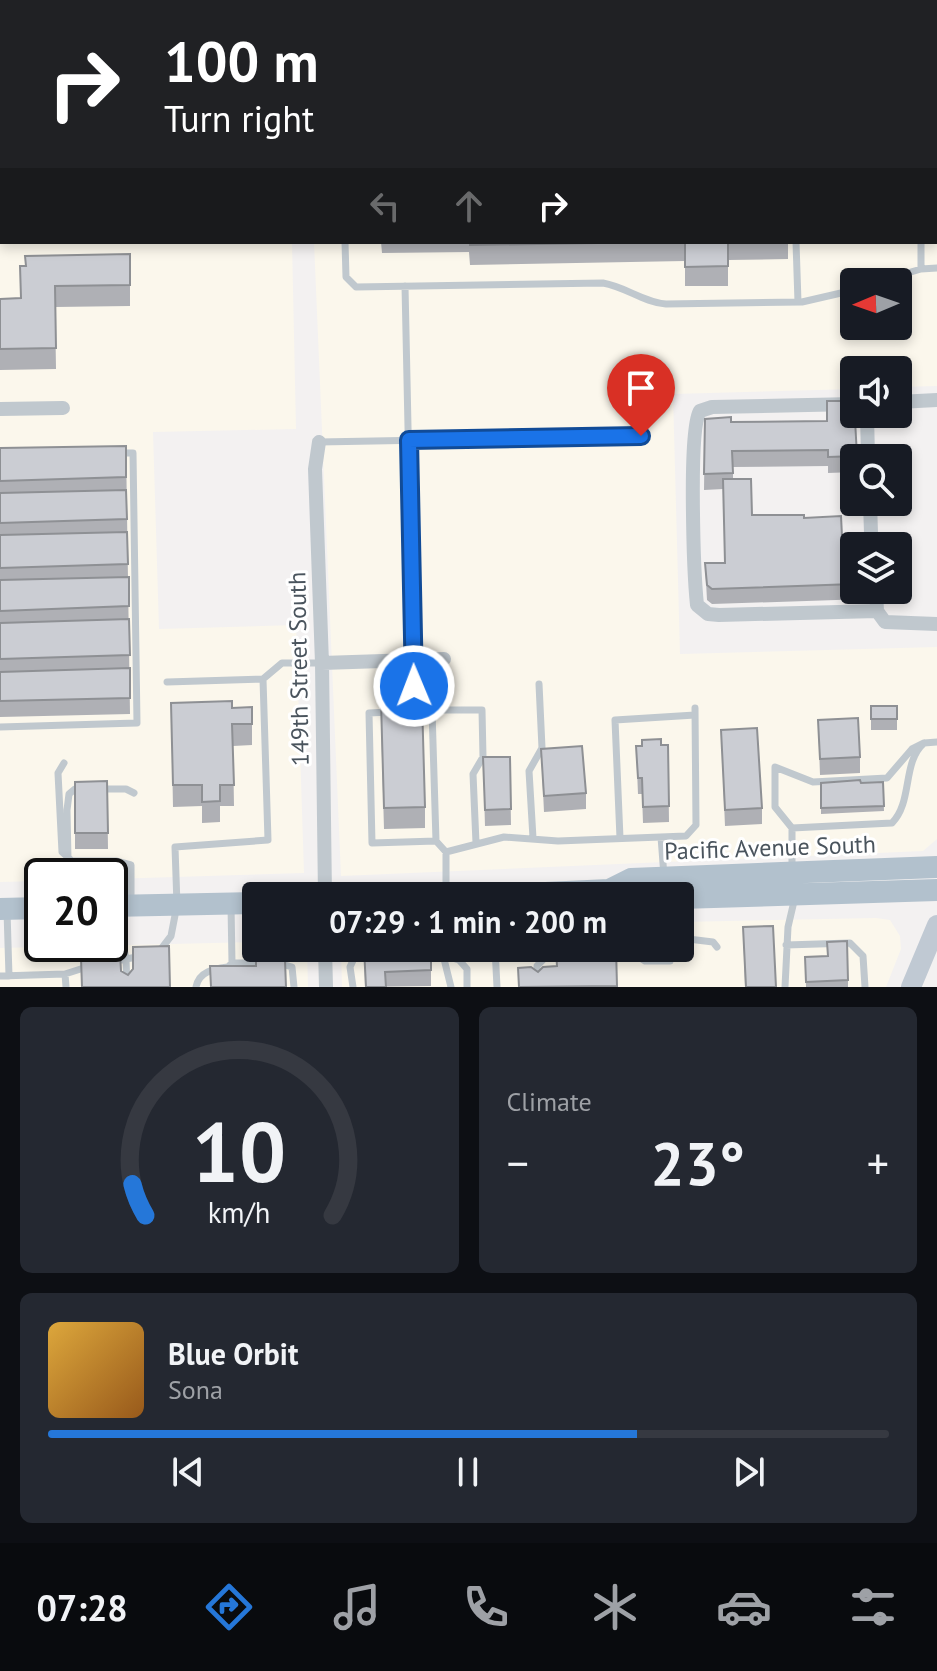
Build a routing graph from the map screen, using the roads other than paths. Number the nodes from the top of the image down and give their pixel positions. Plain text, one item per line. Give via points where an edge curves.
1 (345, 244) edge
2 (796, 244) edge
3 (921, 244) edge
4 (937, 268) edge
5 (921, 269) junction
6 (912, 272) edge
7 (405, 286) junction
8 (840, 294) edge
9 (798, 302) junction
10 (937, 400) edge
11 (912, 401) edge
12 (840, 404) edge
13 (63, 408) dead end
14 (0, 409) edge
15 (641, 436) dead end
16 (409, 440) junction
17 (319, 442) joint
18 (103, 454) edge
19 (133, 499) junction
20 (119, 500) edge
21 (134, 541) junction
22 (119, 542) edge
23 (120, 586) edge
24 (135, 586) junction
25 (877, 604) edge
26 (877, 611) junction
27 (937, 624) edge
28 (121, 628) edge
29 (136, 628) junction
30 (444, 659) dead end
31 (413, 660) junction
32 (322, 663) junction
33 (121, 677) edge
34 (137, 677) junction
35 (263, 679) junction
36 (167, 682) dead end
37 (539, 684) dead end
38 (432, 710) junction
39 (414, 711) junction
40 (0, 727) edge
41 (937, 742) edge
42 (924, 743) junction
43 (64, 763) dead end
44 (134, 793) dead end
45 (792, 828) junction
46 (661, 837) junction
47 (533, 838) junction
48 (620, 838) junction
49 (436, 841) junction
50 (476, 843) junction
51 (446, 852) junction
52 (67, 858) edge
53 (68, 858) edge
54 (937, 867) edge
55 (664, 878) junction
56 (325, 882) edge
57 (446, 882) edge
58 (628, 882) edge
59 (794, 884) junction
60 (937, 890) edge
61 (694, 896) edge
62 (231, 904) junction
63 (242, 904) edge
64 (177, 905) junction
65 (128, 906) edge
66 (24, 908) edge
67 (4, 909) edge
68 (937, 925) edge
69 (694, 940) edge
70 (786, 945) junction
71 (717, 947) dead end
72 (128, 959) edge
73 (126, 962) edge
74 (325, 962) edge
75 (352, 962) edge
76 (445, 962) edge
77 (461, 962) edge
78 (496, 962) edge
79 (541, 962) edge
80 (102, 963) edge
81 (232, 963) junction
82 (65, 974) junction
83 (5, 976) edge
84 (66, 987) edge
85 (127, 987) edge
86 (196, 987) edge
87 (294, 987) edge
88 (326, 987) edge
89 (353, 987) edge
90 (451, 987) edge
91 (467, 987) edge
92 (497, 987) edge
93 (537, 987) edge
94 (785, 987) edge
95 (865, 987) edge
96 (911, 987) edge

1 - 7 lane via 346,277 356,287
2 - 9 lane
3 - 5 lane
4 - 5 lane
5 - 6 lane
7 - 9 lane via 603,283 649,303
7 - 16 lane
8 - 9 lane
10 - 11 street
12 - 26 street via 700,411 693,458 697,605 719,615
13 - 14 street
15 - 16 lane
16 - 17 lane
16 - 31 lane
17 - 32 street, 149th Street South via 315,469
18 - 19 lane via 133,453
19 - 20 lane
19 - 21 lane
21 - 22 lane
21 - 24 lane
23 - 24 lane
24 - 29 lane
25 - 26 street
26 - 27 street via 893,625
28 - 29 lane
29 - 34 lane
30 - 31 street
31 - 32 street
31 - 39 lane
32 - 35 lane via 282,663
32 - 56 street, 149th Street South
33 - 34 lane
34 - 40 lane via 137,723
35 - 36 lane
35 - 64 lane via 268,840 175,847
37 - 47 lane via 542,748 529,771
38 - 39 lane
38 - 49 lane
38 - 50 lane via 482,710 483,757 473,774
39 - 49 lane via 369,713 372,843
41 - 42 lane
42 - 45 lane via 916,751 902,808 892,823
42 - 45 lane via 887,778 813,782 775,767 775,807
43 - 52 lane via 58,773 60,843
44 - 53 lane via 75,789 69,794
45 - 59 lane
46 - 48 lane
46 - 48 lane via 686,836 696,825 695,712 615,720
46 - 55 lane
47 - 48 lane
47 - 50 lane
49 - 51 lane
50 - 51 lane
51 - 57 lane
54 - 59 main road, Pacific Avenue South
55 - 58 main road, Pacific Avenue South
55 - 59 main road, Pacific Avenue South
59 - 60 main road, Pacific Avenue South
59 - 61 main road, Pacific Avenue South
59 - 70 lane
62 - 63 main road
62 - 64 main road
62 - 81 lane
64 - 65 main road
64 - 72 lane via 171,936 157,954
66 - 67 main road
67 - 83 lane
68 - 96 main road
69 - 71 lane
70 - 94 lane
70 - 95 lane via 850,943 863,956
73 - 85 lane
74 - 88 street
75 - 89 lane
76 - 90 lane
77 - 91 lane via 467,969
78 - 92 lane
79 - 93 lane
80 - 82 lane
81 - 86 lane via 203,973
81 - 87 lane via 292,967
82 - 83 lane
82 - 84 lane

